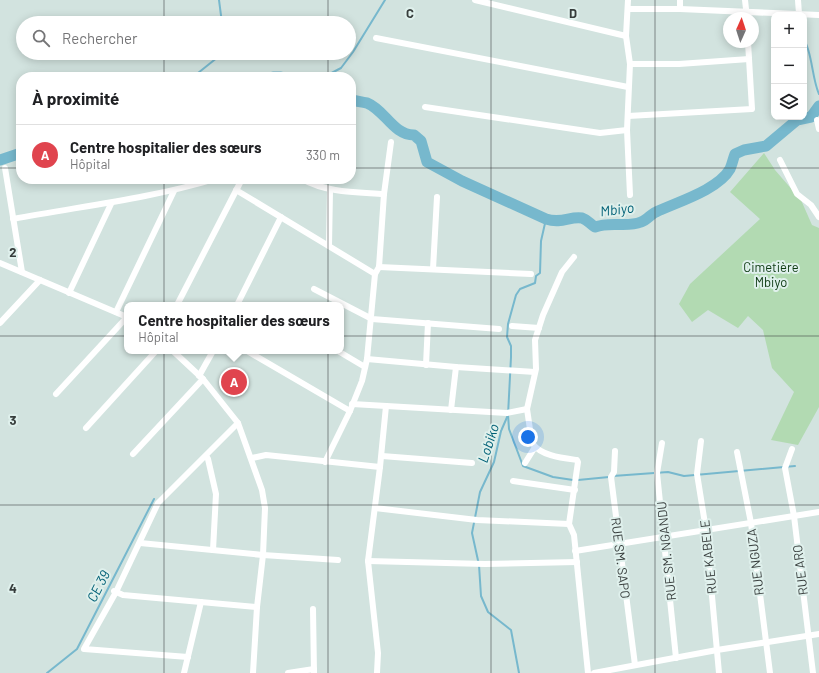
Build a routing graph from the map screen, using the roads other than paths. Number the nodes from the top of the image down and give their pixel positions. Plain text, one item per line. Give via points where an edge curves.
1 (475, 0) edge
2 (628, 0) edge
3 (680, 0) edge
4 (745, 0) edge
5 (798, 0) edge
6 (628, 9) junction
7 (680, 9) junction
8 (747, 12) edge
9 (799, 12) edge
10 (723, 13) edge
11 (807, 14) edge
12 (759, 15) edge
13 (771, 15) edge
14 (819, 15) edge
15 (626, 36) junction
16 (376, 38) dead end
17 (748, 48) edge
18 (749, 59) junction
19 (630, 64) junction
20 (628, 87) junction
21 (425, 107) dead end
22 (628, 116) junction
23 (817, 120) dead end
24 (819, 128) edge
25 (627, 130) junction
26 (391, 142) dead end
27 (780, 160) dead end
28 (5, 168) dead end
29 (198, 184) edge
30 (239, 184) edge
31 (311, 184) edge
32 (236, 190) junction
33 (330, 190) junction
34 (174, 191) junction
35 (384, 194) junction
36 (630, 195) dead end
37 (437, 197) dead end
38 (111, 204) junction
39 (281, 217) junction
40 (819, 217) edge
41 (13, 219) junction
42 (329, 246) junction
43 (574, 257) dead end
44 (0, 263) edge
45 (379, 267) junction
46 (433, 269) junction
47 (22, 272) junction
48 (375, 274) junction
49 (531, 274) dead end
50 (40, 280) junction
51 (314, 288) dead end
52 (69, 293) junction
53 (179, 302) edge
54 (238, 302) edge
55 (340, 302) edge
56 (344, 304) edge
57 (116, 312) junction
58 (124, 316) edge
59 (372, 319) junction
60 (124, 320) edge
61 (0, 323) edge
62 (428, 323) junction
63 (512, 326) dead end
64 (539, 328) junction
65 (499, 329) dead end
66 (153, 354) edge
67 (176, 354) edge
68 (212, 354) edge
69 (253, 354) edge
70 (343, 354) edge
71 (367, 359) junction
72 (426, 365) junction
73 (365, 367) junction
74 (456, 367) junction
75 (535, 372) junction
76 (201, 377) junction
77 (56, 394) dead end
78 (352, 404) junction
79 (386, 406) junction
80 (527, 409) junction
81 (451, 410) junction
82 (350, 411) junction
83 (238, 422) junction
84 (86, 428) dead end
85 (701, 441) dead end
86 (662, 443) dead end
87 (535, 447) junction
88 (792, 449) dead end
89 (615, 451) dead end
90 (737, 452) dead end
91 (132, 454) dead end
92 (206, 456) junction
93 (382, 456) junction
94 (252, 458) junction
95 (325, 462) junction
96 (472, 463) dead end
97 (525, 463) dead end
98 (380, 466) junction
99 (513, 481) dead end
100 (575, 490) junction
101 (375, 508) junction
102 (819, 512) edge
103 (794, 516) junction
104 (751, 523) junction
105 (569, 524) junction
106 (706, 530) junction
107 (665, 536) junction
108 (140, 543) junction
109 (619, 543) junction
110 (213, 550) junction
111 (575, 550) junction
112 (263, 555) junction
113 (338, 560) dead end
114 (368, 561) junction
115 (577, 562) junction
116 (115, 592) junction
117 (201, 602) junction
118 (256, 607) junction
119 (313, 609) dead end
120 (819, 634) edge
121 (807, 636) junction
122 (765, 642) junction
123 (717, 650) junction
124 (188, 657) junction
125 (676, 658) junction
126 (634, 665) junction
127 (314, 671) edge
128 (184, 673) edge
129 (253, 673) edge
130 (288, 673) edge
131 (377, 673) edge
132 (588, 673) edge
133 (594, 673) edge
134 (719, 673) edge
135 (770, 673) edge
136 (813, 673) edge

1 - 15 street
2 - 6 street
3 - 7 street
4 - 8 street
5 - 9 street
6 - 7 street
6 - 15 street
7 - 10 street
11 - 14 street
12 - 13 street
15 - 19 street
16 - 20 street
17 - 18 street
18 - 19 street via 679,64
18 - 22 street via 752,109
19 - 20 street
20 - 22 street
21 - 25 street via 600,133
22 - 25 street
23 - 24 street
25 - 36 street
26 - 35 street
27 - 40 street via 797,194 811,205
28 - 41 street
29 - 34 street
30 - 32 street
31 - 33 street
32 - 39 street
32 - 53 street
33 - 35 street
33 - 42 street
34 - 38 street
34 - 57 street
35 - 45 street
37 - 46 street
38 - 41 street via 65,209
38 - 52 street
39 - 42 street
39 - 54 street
41 - 47 street
42 - 48 street
43 - 64 street via 562,272
44 - 47 street
45 - 46 street
45 - 48 street
46 - 49 street
47 - 50 street
48 - 59 street
50 - 52 street
50 - 61 street
51 - 55 street
52 - 57 street
56 - 59 street
57 - 58 street
59 - 62 street
59 - 71 street
60 - 77 street
62 - 65 street
62 - 72 street
63 - 64 street
64 - 75 street via 535,340
66 - 84 street
67 - 76 street
68 - 76 street
69 - 82 street
70 - 73 street
71 - 72 street
71 - 73 street
72 - 74 street
73 - 78 street
74 - 75 street
74 - 81 street
75 - 80 street
76 - 83 street
76 - 91 street
78 - 79 street
78 - 82 street
79 - 81 street
79 - 93 street
80 - 81 street via 507,413
80 - 87 street via 532,443
82 - 95 street
83 - 92 street
83 - 94 street
85 - 106 street, RUE KABELE via 697,474
86 - 107 street, RUE SM. NGANDU via 657,473
87 - 97 street
87 - 100 street via 552,455 576,460
88 - 103 street, RUE ARO via 786,465
89 - 109 street, RUE SM. SAPO via 614,472 611,477
90 - 104 street, RUE NGUZA
92 - 108 street via 158,503
92 - 110 street via 216,494
93 - 96 street
93 - 98 street
94 - 95 street via 266,455
94 - 112 street via 265,508
95 - 98 street
98 - 101 street
99 - 100 street
100 - 105 street
101 - 105 street via 477,520
101 - 114 street
102 - 103 street
103 - 104 street
103 - 121 street, RUE ARO
104 - 106 street
104 - 122 street, RUE NGUZA
105 - 111 street via 574,535
106 - 107 street
106 - 123 street, RUE KABELE
107 - 109 street
107 - 125 street, RUE SM. NGANDU
108 - 110 street
108 - 116 street
109 - 111 street
109 - 126 street, RUE SM. SAPO
110 - 112 street
111 - 115 street
112 - 113 street
112 - 118 street
114 - 115 street via 485,564
114 - 131 street via 378,653
115 - 132 street
116 - 117 street via 123,595
116 - 124 street via 84,649
117 - 118 street
117 - 124 street
118 - 129 street
119 - 127 street
120 - 121 street
121 - 122 street
121 - 136 street, RUE ARO
122 - 123 street
122 - 135 street, RUE NGUZA
123 - 125 street
123 - 134 street, RUE KABELE
124 - 128 street
125 - 126 street
126 - 133 street
127 - 130 street

